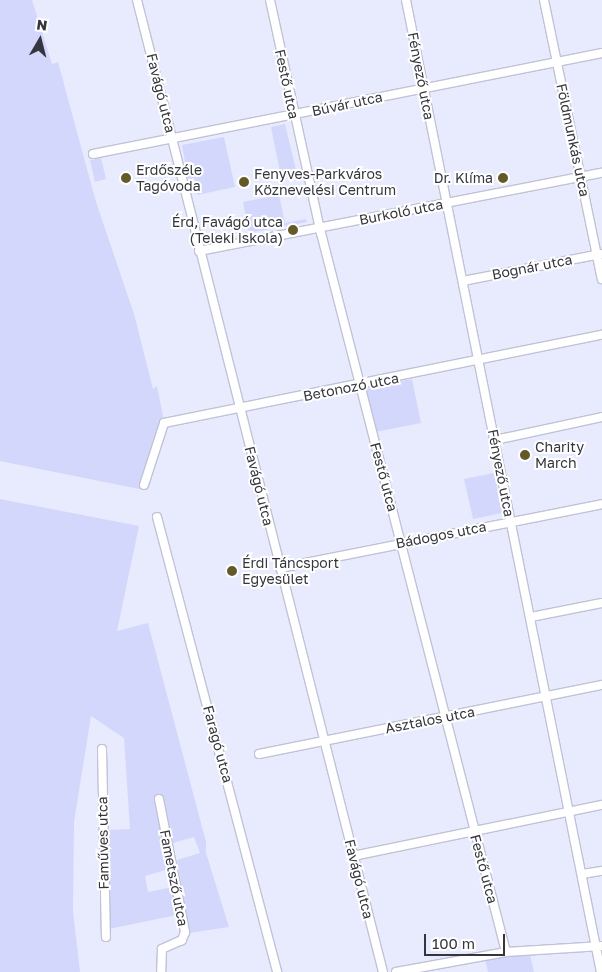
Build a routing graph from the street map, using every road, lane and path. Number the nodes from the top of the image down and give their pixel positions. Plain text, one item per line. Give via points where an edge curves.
1 (137, 0) edge
2 (270, 0) edge
3 (406, 0) edge
4 (544, 0) edge
5 (602, 53) edge
6 (557, 62) junction
7 (424, 88) junction
8 (293, 115) junction
9 (172, 138) junction
10 (93, 154) dead end
11 (602, 173) edge
12 (581, 177) junction
13 (447, 203) junction
14 (320, 229) junction
15 (199, 251) junction
16 (600, 254) edge
17 (602, 279) edge
18 (462, 281) junction
19 (602, 335) edge
20 (478, 362) junction
21 (360, 386) junction
22 (240, 409) junction
23 (602, 417) edge
24 (495, 440) junction
25 (144, 485) dead end
26 (602, 504) edge
27 (157, 517) dead end
28 (510, 522) junction
29 (401, 543) junction
30 (280, 568) junction
31 (602, 603) edge
32 (531, 618) junction
33 (602, 685) edge
34 (547, 696) junction
35 (445, 718) junction
36 (325, 740) junction
37 (102, 749) dead end
38 (259, 754) dead end
39 (159, 799) dead end
40 (602, 805) edge
41 (569, 812) junction
42 (473, 832) junction
43 (353, 856) junction
44 (602, 872) edge
45 (582, 874) junction
46 (106, 937) dead end
47 (599, 946) edge
48 (506, 952) junction
49 (161, 972) edge
50 (277, 972) edge
51 (383, 972) edge
52 (396, 972) edge
53 (601, 972) edge

1 - 9 street, Favágó utca
2 - 8 street, Festő utca
3 - 7 street, Fényező utca
4 - 6 street, Földmunkás utca
5 - 6 street, Búvár utca
6 - 7 street, Búvár utca
6 - 12 street, Földmunkás utca
7 - 8 street, Búvár utca
7 - 13 street, Fényező utca
8 - 9 street, Búvár utca
8 - 14 street, Festő utca
9 - 10 street, Búvár utca
9 - 15 street, Favágó utca
11 - 12 street, Burkoló utca
12 - 13 street, Burkoló utca
12 - 16 street, Földmunkás utca
13 - 14 street, Burkoló utca
13 - 18 street, Fényező utca
14 - 15 street, Burkoló utca
14 - 21 street, Festő utca
15 - 22 street, Favágó utca
16 - 17 street, Földmunkás utca
16 - 18 street, Bognár utca
18 - 20 street, Fényező utca
19 - 20 street, Betonozó utca
20 - 21 street, Betonozó utca
20 - 24 street, Fényező utca
21 - 22 street, Betonozó utca
21 - 29 street, Festő utca
22 - 25 street, Betonozó utca via 164,423
22 - 30 street, Favágó utca
23 - 24 street
24 - 28 street, Fényező utca
26 - 28 street, Bádogos utca
27 - 50 street, Faragó utca
28 - 29 street, Bádogos utca
28 - 32 street, Fényező utca
29 - 30 street, Bádogos utca
29 - 35 street, Festő utca
30 - 36 street, Favágó utca
31 - 32 street
32 - 34 street, Fényező utca
33 - 34 street, Asztalos utca
34 - 35 street, Asztalos utca
34 - 41 street, Fényező utca
35 - 36 street, Asztalos utca
35 - 42 street, Festő utca
36 - 38 street, Asztalos utca
36 - 43 street, Favágó utca
37 - 46 street, Faműves utca
39 - 49 street, Fametsző utca via 185,932 182,940 162,949
40 - 41 street
41 - 42 street
41 - 45 street, Fényező utca
42 - 43 street
42 - 48 street, Festő utca
43 - 51 street, Favágó utca
44 - 45 street
45 - 47 street, Fényező utca
47 - 48 street
47 - 53 street, Fényező utca
48 - 52 street

